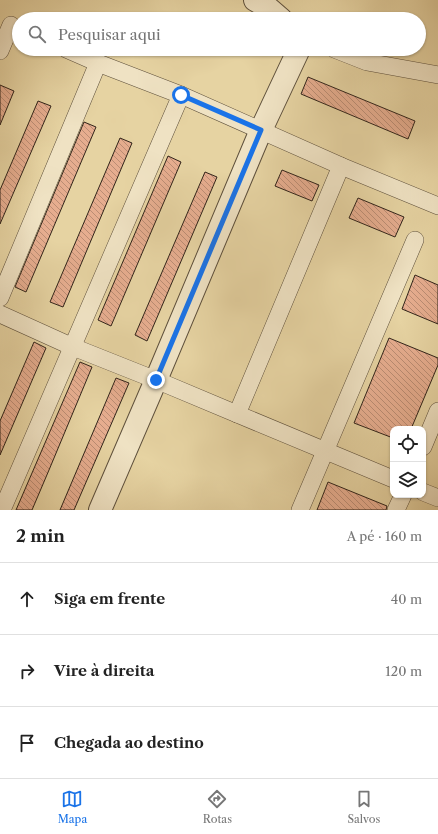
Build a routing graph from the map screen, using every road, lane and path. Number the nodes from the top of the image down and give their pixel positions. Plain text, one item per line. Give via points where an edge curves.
1 (254, 0) edge
2 (273, 12) edge
3 (10, 25) edge
4 (0, 51) edge
5 (82, 56) edge
6 (296, 56) edge
7 (352, 56) edge
8 (98, 63) junction
9 (438, 75) edge
10 (181, 95) junction
11 (261, 130) junction
12 (341, 166) junction
13 (438, 206) edge
14 (415, 240) dead end
15 (0, 298) edge
16 (0, 314) edge
17 (73, 347) junction
18 (156, 380) junction
19 (438, 411) edge
20 (237, 414) junction
21 (426, 440) edge
22 (326, 451) junction
23 (390, 478) edge
24 (426, 493) edge
25 (402, 498) edge
26 (438, 498) edge
27 (2, 510) edge
28 (100, 510) edge
29 (300, 510) edge
30 (396, 510) edge

1 - 2 street
3 - 4 street
5 - 8 street
6 - 11 street
7 - 9 street via 367,62
8 - 10 street
8 - 15 street
10 - 11 street
10 - 17 street
11 - 12 street
11 - 18 street
12 - 13 street
12 - 20 street
14 - 22 street
16 - 17 street
17 - 18 street
17 - 27 street
18 - 20 street
18 - 28 street
19 - 21 street
20 - 22 street
22 - 23 street
22 - 29 street
24 - 26 street
25 - 30 street

